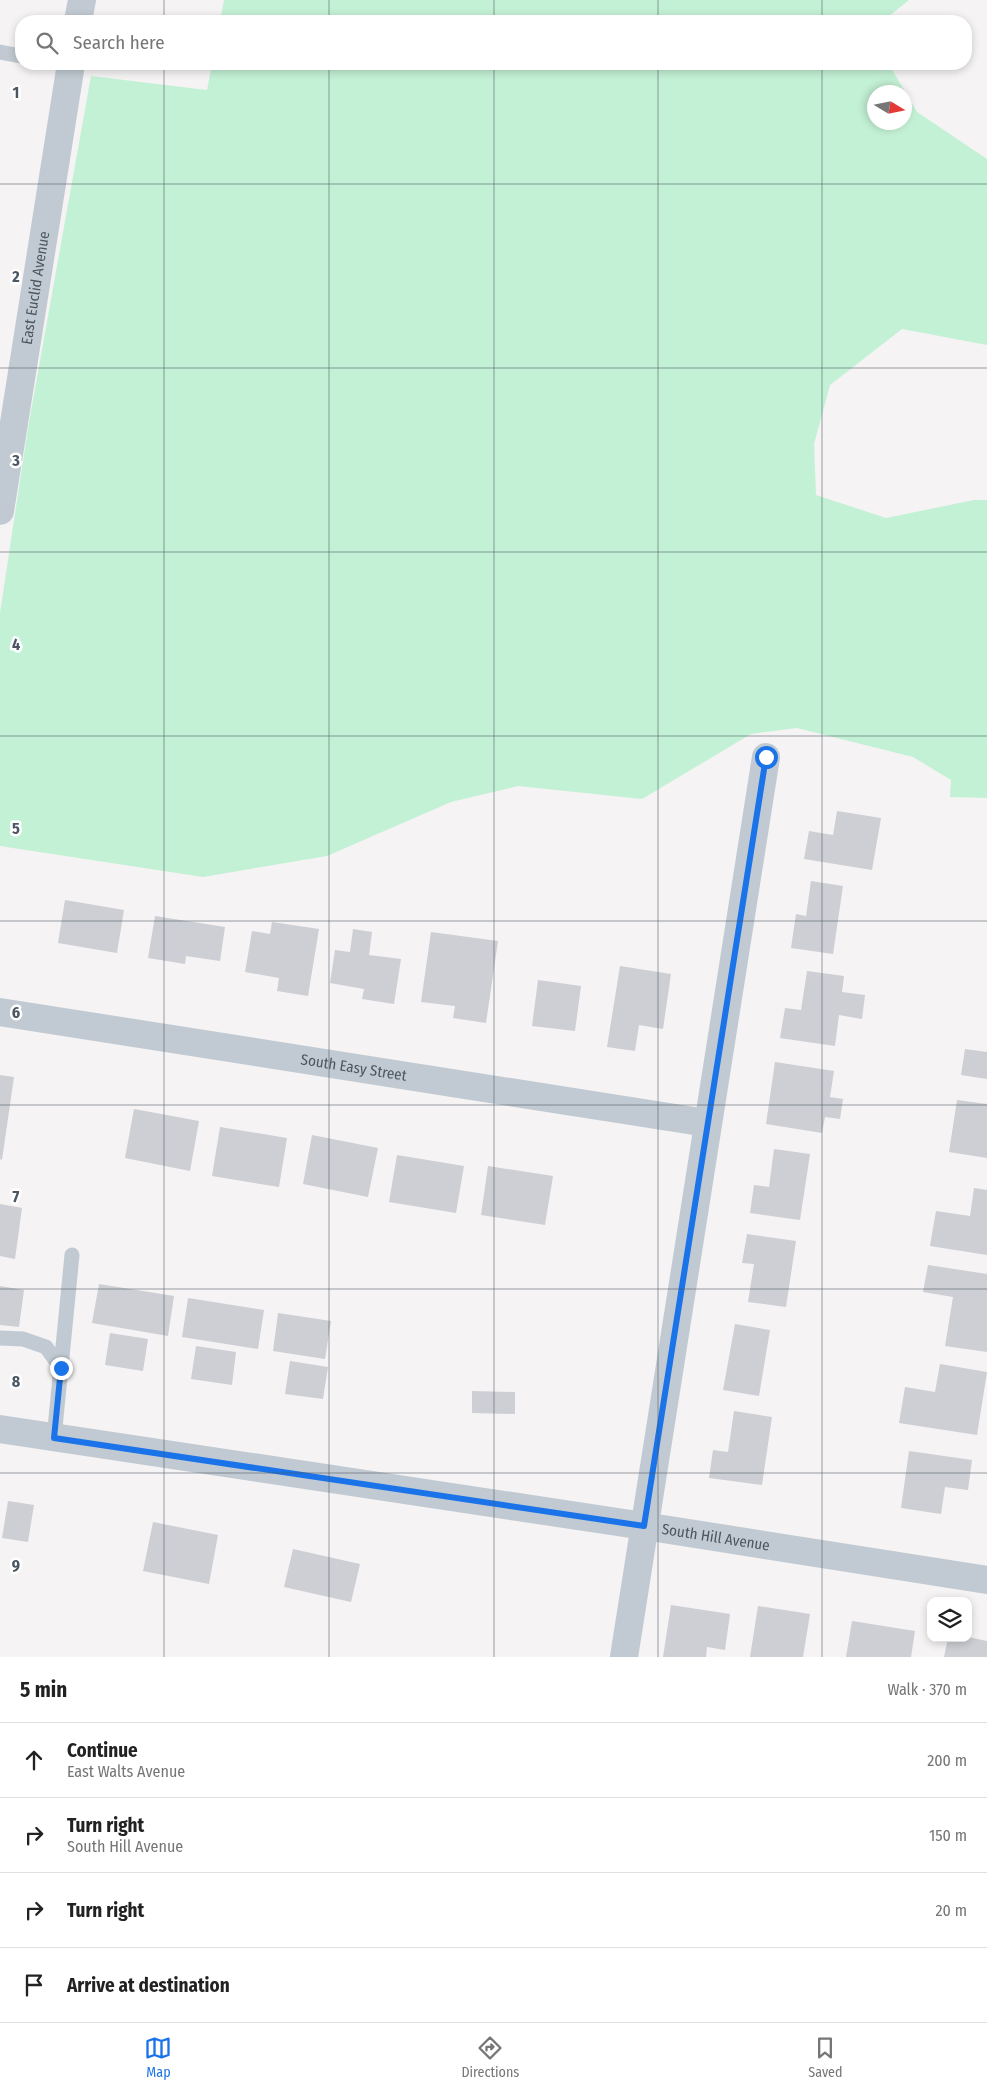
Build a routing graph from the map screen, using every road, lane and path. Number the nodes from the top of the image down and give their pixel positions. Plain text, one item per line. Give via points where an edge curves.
1 (82, 0) edge
2 (79, 15) edge
3 (0, 52) edge
4 (15, 55) edge
5 (66, 70) edge
6 (0, 511) edge
7 (766, 757) dead end
8 (0, 1012) edge
9 (707, 1122) junction
10 (72, 1255) dead end
11 (0, 1338) edge
12 (61, 1368) junction
13 (0, 1429) edge
14 (54, 1438) junction
15 (644, 1526) junction
16 (987, 1580) edge
17 (624, 1657) edge

1 - 2 street
3 - 4 lane
5 - 6 street, East Euclid Avenue
7 - 9 street
8 - 9 street, South Easy Street
9 - 15 street
10 - 12 lane
11 - 12 lane via 46,1346
12 - 14 lane
13 - 14 street, South Hill Avenue
14 - 15 street, South Hill Avenue
15 - 16 street, South Hill Avenue
15 - 17 street

